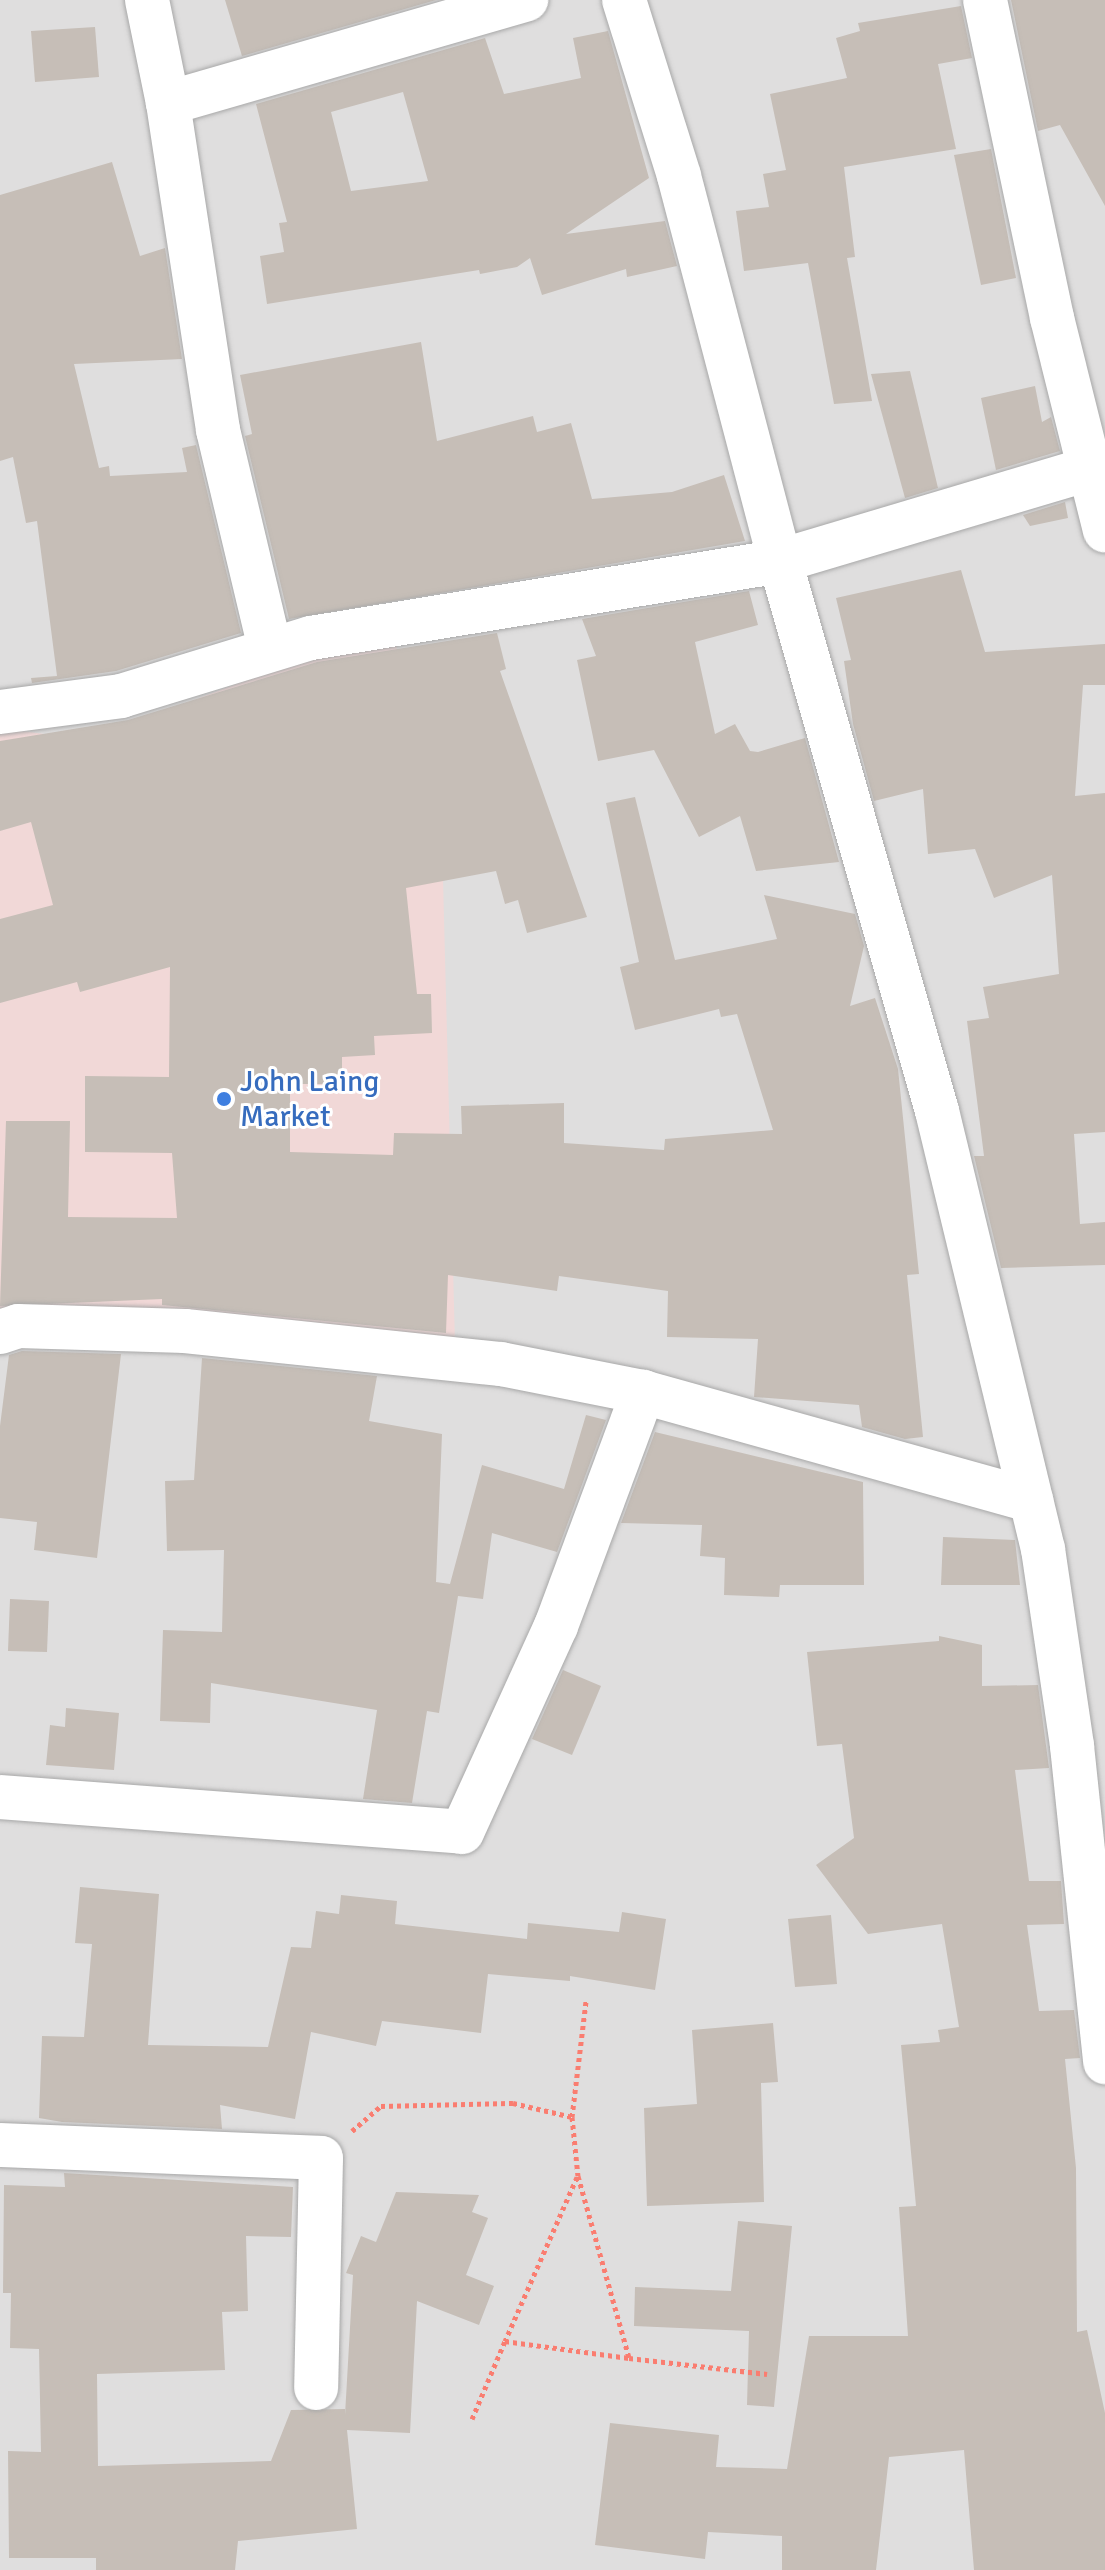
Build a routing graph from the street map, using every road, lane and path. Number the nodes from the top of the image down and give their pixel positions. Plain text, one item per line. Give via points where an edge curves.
1 (147, 0) edge
2 (526, 0) edge
3 (624, 0) edge
4 (985, 0) edge
5 (168, 103) junction
6 (1097, 469) edge
7 (1105, 530) edge
8 (780, 561) junction
9 (270, 648) junction
10 (0, 712) edge
11 (0, 1332) edge
12 (643, 1392) junction
13 (1031, 1500) junction
14 (0, 1797) edge
15 (586, 2001) dead end
16 (1105, 2062) edge
17 (572, 2117) junction
18 (0, 2145) edge
19 (321, 2158) junction
20 (578, 2176) junction
21 (505, 2341) junction
22 (629, 2358) junction
23 (767, 2374) dead end
24 (316, 2388) dead end
25 (472, 2419) dead end

1 - 5 street
2 - 5 street
3 - 8 street via 679,176
4 - 6 street
5 - 9 street via 218,430
6 - 7 street
6 - 8 street
8 - 9 street
8 - 13 street via 937,1111
9 - 10 street via 121,696
11 - 12 street via 18,1326 185,1331 501,1364
12 - 13 street
12 - 14 street via 556,1626 462,1832
13 - 16 street via 1072,1746
15 - 17 path
17 - 19 path via 513,2103 381,2106
17 - 20 path
18 - 19 street
19 - 24 street
20 - 21 path
20 - 22 path
21 - 22 path
21 - 25 path
22 - 23 path

